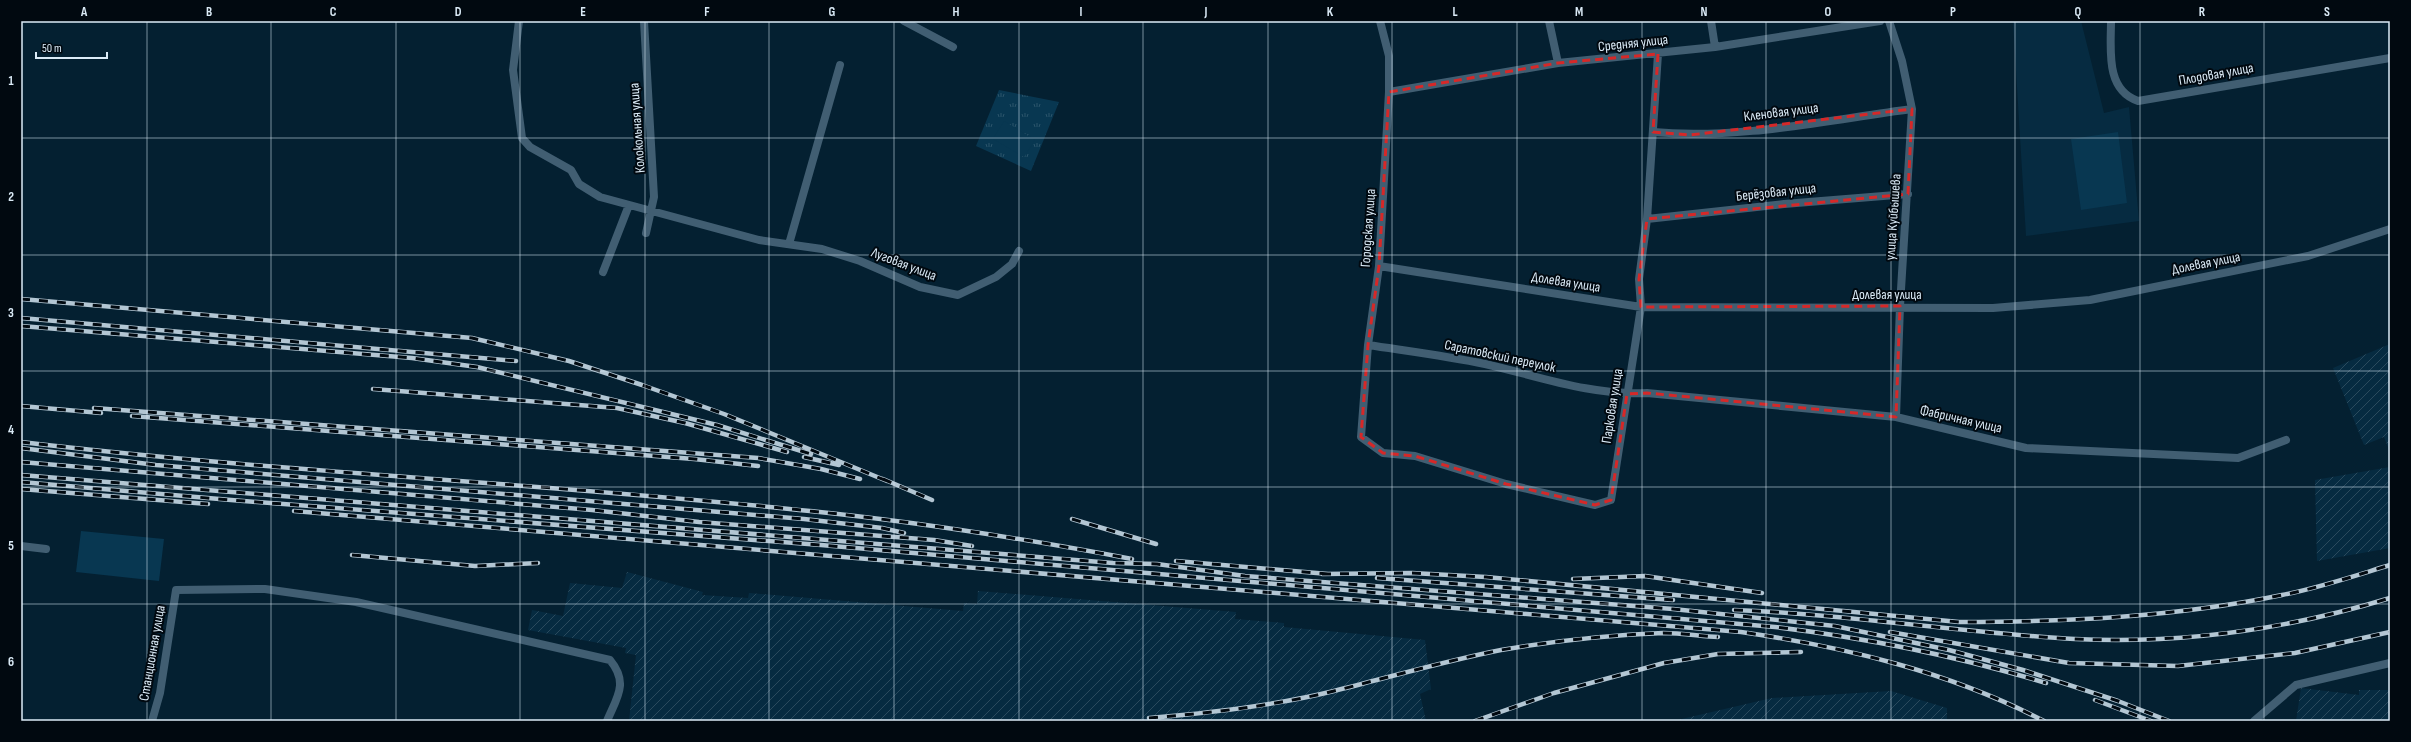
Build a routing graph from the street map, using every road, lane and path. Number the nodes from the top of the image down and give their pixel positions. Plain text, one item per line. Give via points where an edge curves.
1 (519, 21) edge
2 (644, 21) edge
3 (904, 21) edge
4 (1380, 21) edge
5 (1549, 21) edge
6 (1711, 21) edge
7 (1880, 21) edge
8 (1889, 21) edge
9 (2111, 21) edge
10 (953, 46) dead end
11 (1715, 47) junction
12 (1658, 54) junction
13 (2390, 58) edge
14 (1558, 63) junction
15 (840, 65) dead end
16 (1389, 92) junction
17 (1912, 109) junction
18 (1653, 132) junction
19 (1908, 194) junction
20 (629, 205) junction
21 (652, 211) junction
22 (1647, 219) junction
23 (2390, 229) edge
24 (646, 233) dead end
25 (789, 244) junction
26 (1019, 251) dead end
27 (1379, 266) junction
28 (603, 272) dead end
29 (1900, 306) junction
30 (1641, 307) junction
31 (1368, 345) junction
32 (1626, 394) junction
33 (1896, 417) junction
34 (1361, 437) joint
35 (2286, 440) dead end
36 (21, 546) edge
37 (46, 549) dead end
38 (2390, 662) edge
39 (152, 721) edge
40 (607, 721) edge
41 (2254, 721) edge

1 - 20 street, Луговая улица via 513,70 522,138 530,147 571,170 579,184 600,197
2 - 21 street, Колокольная улица via 654,197
3 - 10 street
4 - 16 street, Городская улица via 1389,56
5 - 14 street
6 - 11 street
7 - 11 street, Средняя улица
8 - 17 street, улица Куйбышева via 1902,61
9 - 13 street, Плодовая улица via 2114,77 2121,91 2138,101
11 - 12 street, Средняя улица
12 - 14 street, Средняя улица
12 - 18 street, Парковая улица
14 - 16 street, Средняя улица
15 - 25 street
16 - 27 street, Городская улица
17 - 18 street, Кленовая улица via 1778,127 1690,135
17 - 19 street, улица Куйбышева
18 - 22 street, Парковая улица
19 - 22 street, Берёзовая улица
19 - 29 street, улица Куйбышева
20 - 21 street, Луговая улица
20 - 28 street
21 - 24 street, Колокольная улица
21 - 25 street, Луговая улица via 759,240
22 - 30 street, Парковая улица via 1639,279
23 - 29 street, Долевая улица via 2308,256 2090,300 1993,308
25 - 26 street, Луговая улица via 822,249 860,261 920,287 958,295 996,277 1012,264
27 - 30 street, Долевая улица
27 - 31 street, Городская улица
29 - 30 street, Долевая улица
29 - 33 street, улица Куйбышева
30 - 32 street, Парковая улица
31 - 32 street, Саратовский переулок via 1484,364 1578,387
31 - 34 street, Городская улица
32 - 33 street, Фабричная улица via 1647,393
32 - 34 street, Парковая улица via 1611,500 1595,505 1506,484 1415,456 1383,453
33 - 35 street, Фабричная улица via 2026,448 2238,458
36 - 37 street
38 - 41 street via 2296,685 2275,700
39 - 40 street, Станционная улица via 160,693 176,590 265,589 356,602 610,660 620,672 620,689

